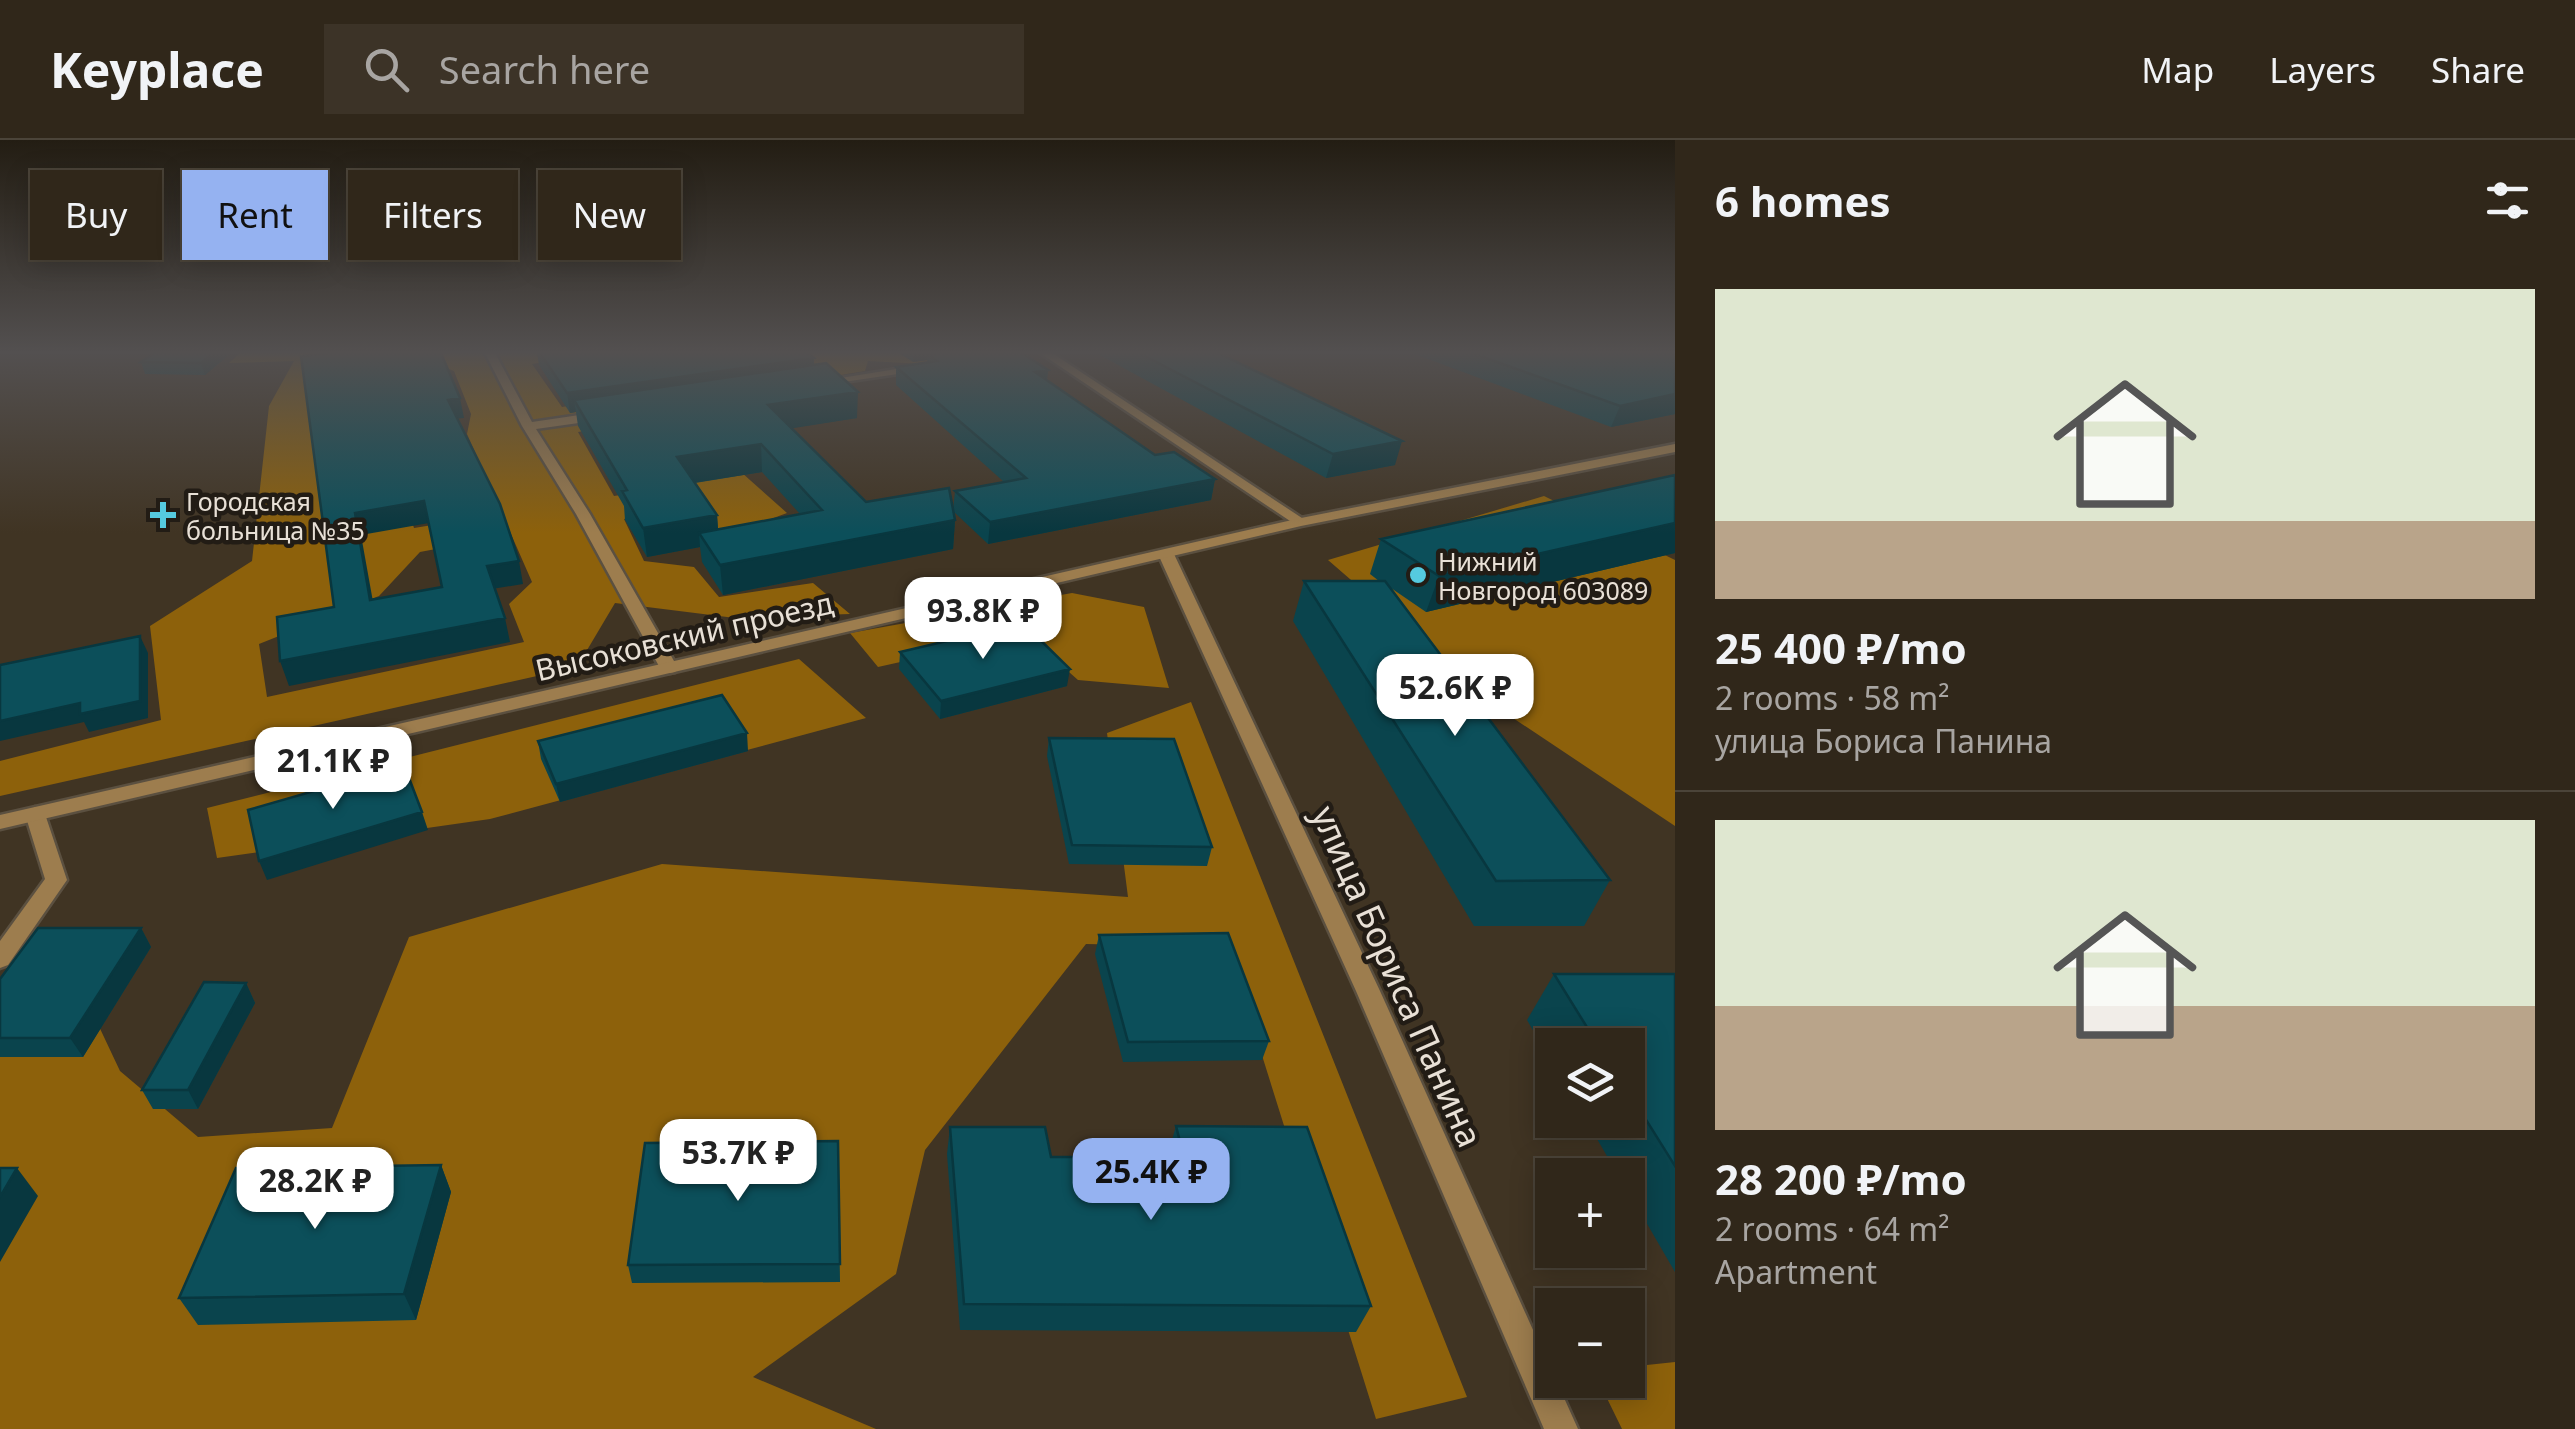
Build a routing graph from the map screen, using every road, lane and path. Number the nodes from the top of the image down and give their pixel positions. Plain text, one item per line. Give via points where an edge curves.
1 (521, 413) edge
2 (617, 413) edge
3 (1136, 413) edge
4 (528, 426) junction
5 (1675, 448) edge
6 (1300, 522) junction
7 (1166, 554) junction
8 (670, 668) junction
9 (35, 814) junction
10 (0, 822) edge
11 (0, 959) edge
12 (1561, 1429) edge

1 - 4 street
2 - 4 street
3 - 6 street
4 - 8 street
5 - 6 street, Высоковский проезд
6 - 7 street, Высоковский проезд
7 - 8 street, Высоковский проезд
7 - 12 street, улица Бориса Панина
8 - 9 street, Высоковский проезд
9 - 10 street, Высоковский проезд
9 - 11 street via 56,880

